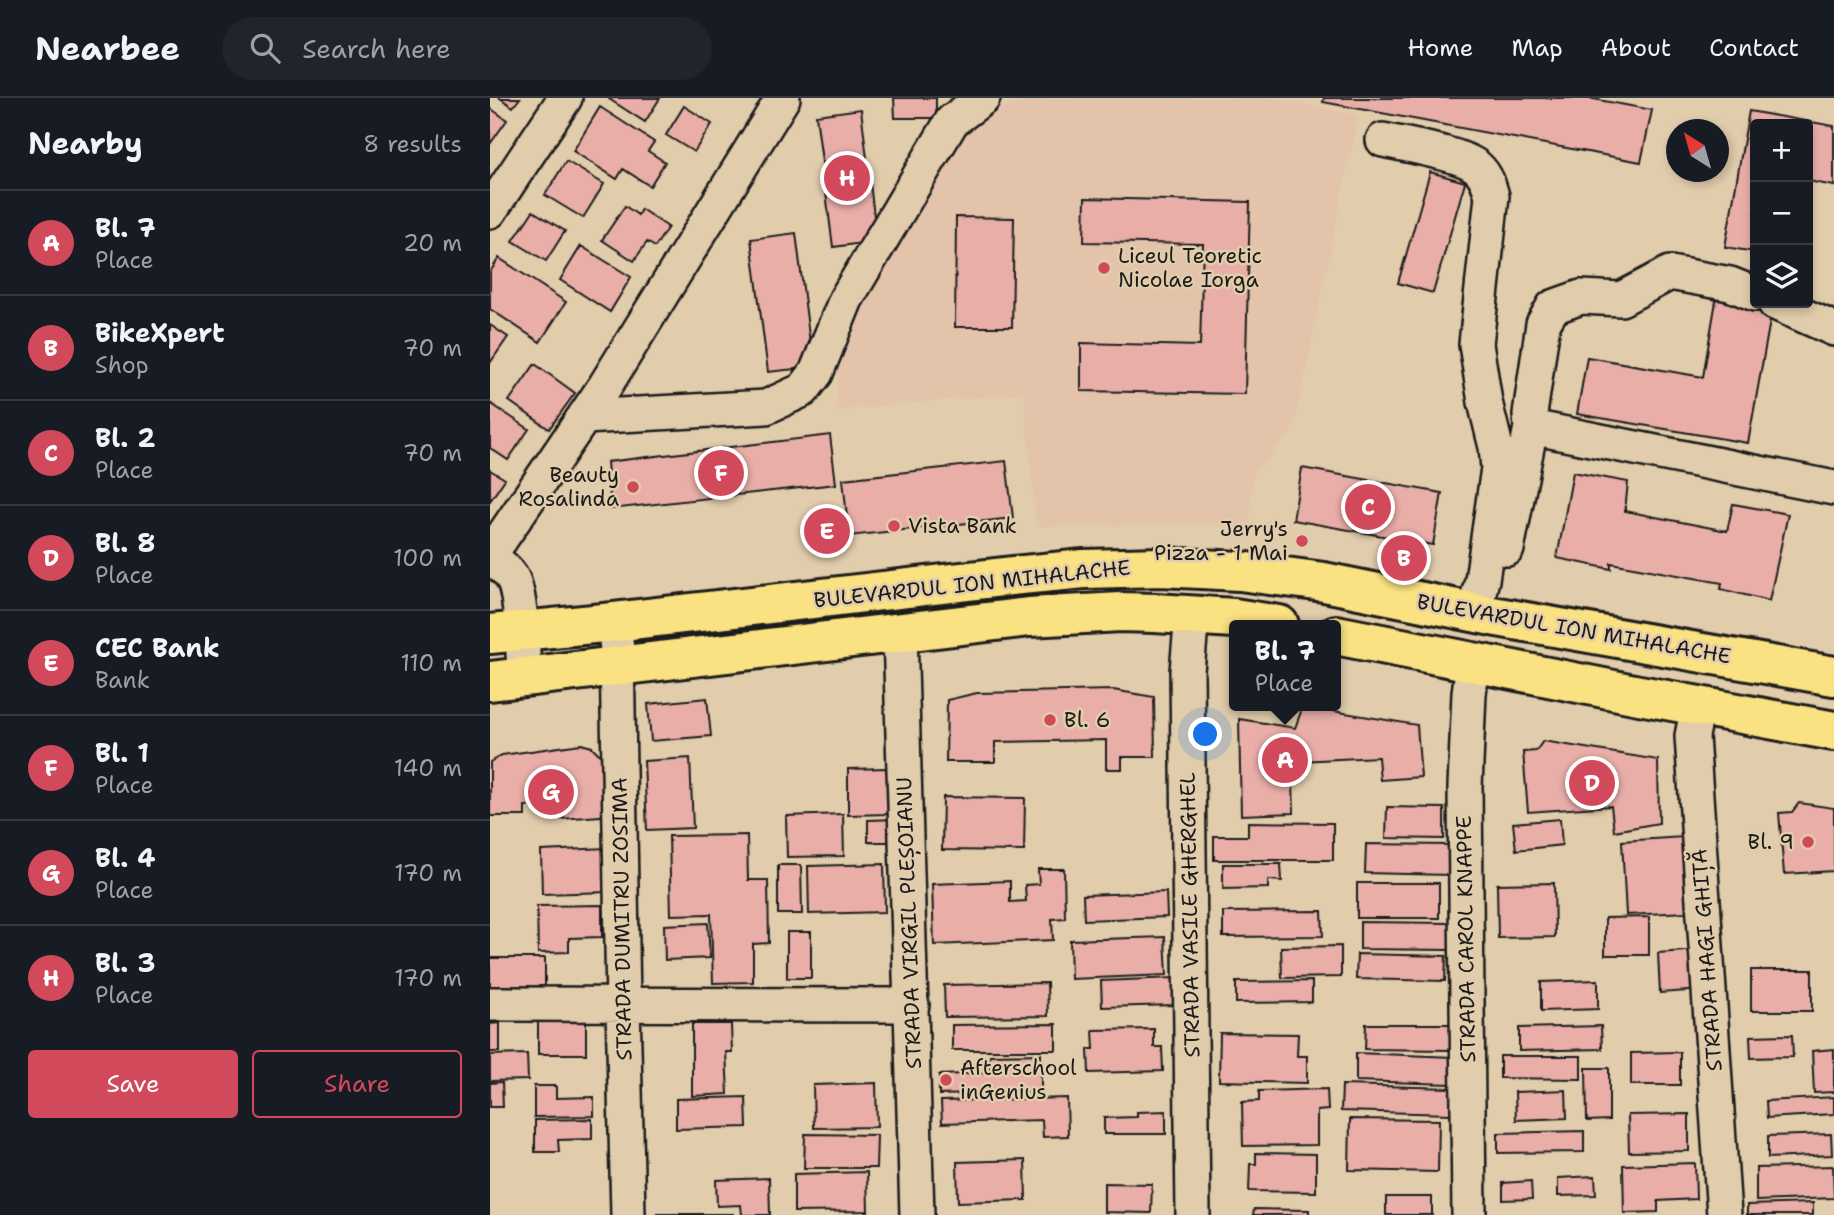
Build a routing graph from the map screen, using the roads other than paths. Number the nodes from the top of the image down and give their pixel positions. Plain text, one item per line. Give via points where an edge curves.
1 (565, 98) edge
2 (783, 98) edge
3 (983, 98) edge
4 (952, 109) edge
5 (1383, 140) dead end
6 (490, 211) edge
7 (1750, 292) edge
8 (1786, 308) edge
9 (1834, 329) edge
10 (584, 417) junction
11 (1531, 427) junction
12 (1834, 488) edge
13 (490, 556) edge
14 (1483, 614) junction
15 (1192, 615) junction
16 (1247, 620) edge
17 (614, 622) junction
18 (900, 632) junction
19 (506, 633) edge
20 (1341, 636) edge
21 (1473, 662) junction
22 (617, 665) junction
23 (1834, 676) edge
24 (507, 679) edge
25 (1698, 706) junction
26 (1834, 731) edge
27 (490, 1004) edge
28 (623, 1005) junction
29 (912, 1006) junction
30 (628, 1215) edge
31 (917, 1215) edge
32 (1193, 1215) edge
33 (1469, 1215) edge
34 (1724, 1215) edge

1 - 6 street
2 - 10 street
3 - 4 street
4 - 10 street via 846,299 816,373 803,390 766,407
5 - 14 street via 1477,166 1492,196 1476,344 1498,468 1482,580
7 - 11 street via 1670,273 1621,299 1581,297 1553,307 1544,324
8 - 9 street
10 - 13 street
11 - 12 street
11 - 14 street via 1500,583
13 - 19 street, BULEVARDUL ION MIHALACHE via 514,581
14 - 17 main road, BULEVARDUL ION MIHALACHE via 1324,582 1240,571 1138,567 1012,576
14 - 23 main road, BULEVARDUL ION MIHALACHE
15 - 16 main road, BULEVARDUL ION MIHALACHE
15 - 18 main road, BULEVARDUL ION MIHALACHE via 1121,612 1029,617
15 - 32 street, STRADA VASILE GHERGHEL via 1187,671
17 - 19 main road, BULEVARDUL ION MIHALACHE
17 - 22 street, STRADA DUMITRU ZOSIMA
18 - 22 main road, BULEVARDUL ION MIHALACHE
18 - 29 street, STRADA VIRGIL PLEȘOIANU
19 - 24 street, BULEVARDUL ION MIHALACHE
20 - 21 main road
21 - 25 main road
21 - 33 street, STRADA CAROL KNAPPE via 1465,788
22 - 24 main road, BULEVARDUL ION MIHALACHE
22 - 28 street, STRADA DUMITRU ZOSIMA
25 - 26 main road
25 - 34 street, STRADA HAGI GHIȚĂ via 1692,736
27 - 28 street
28 - 29 street
28 - 30 street, STRADA DUMITRU ZOSIMA
29 - 31 street, STRADA VIRGIL PLEȘOIANU

